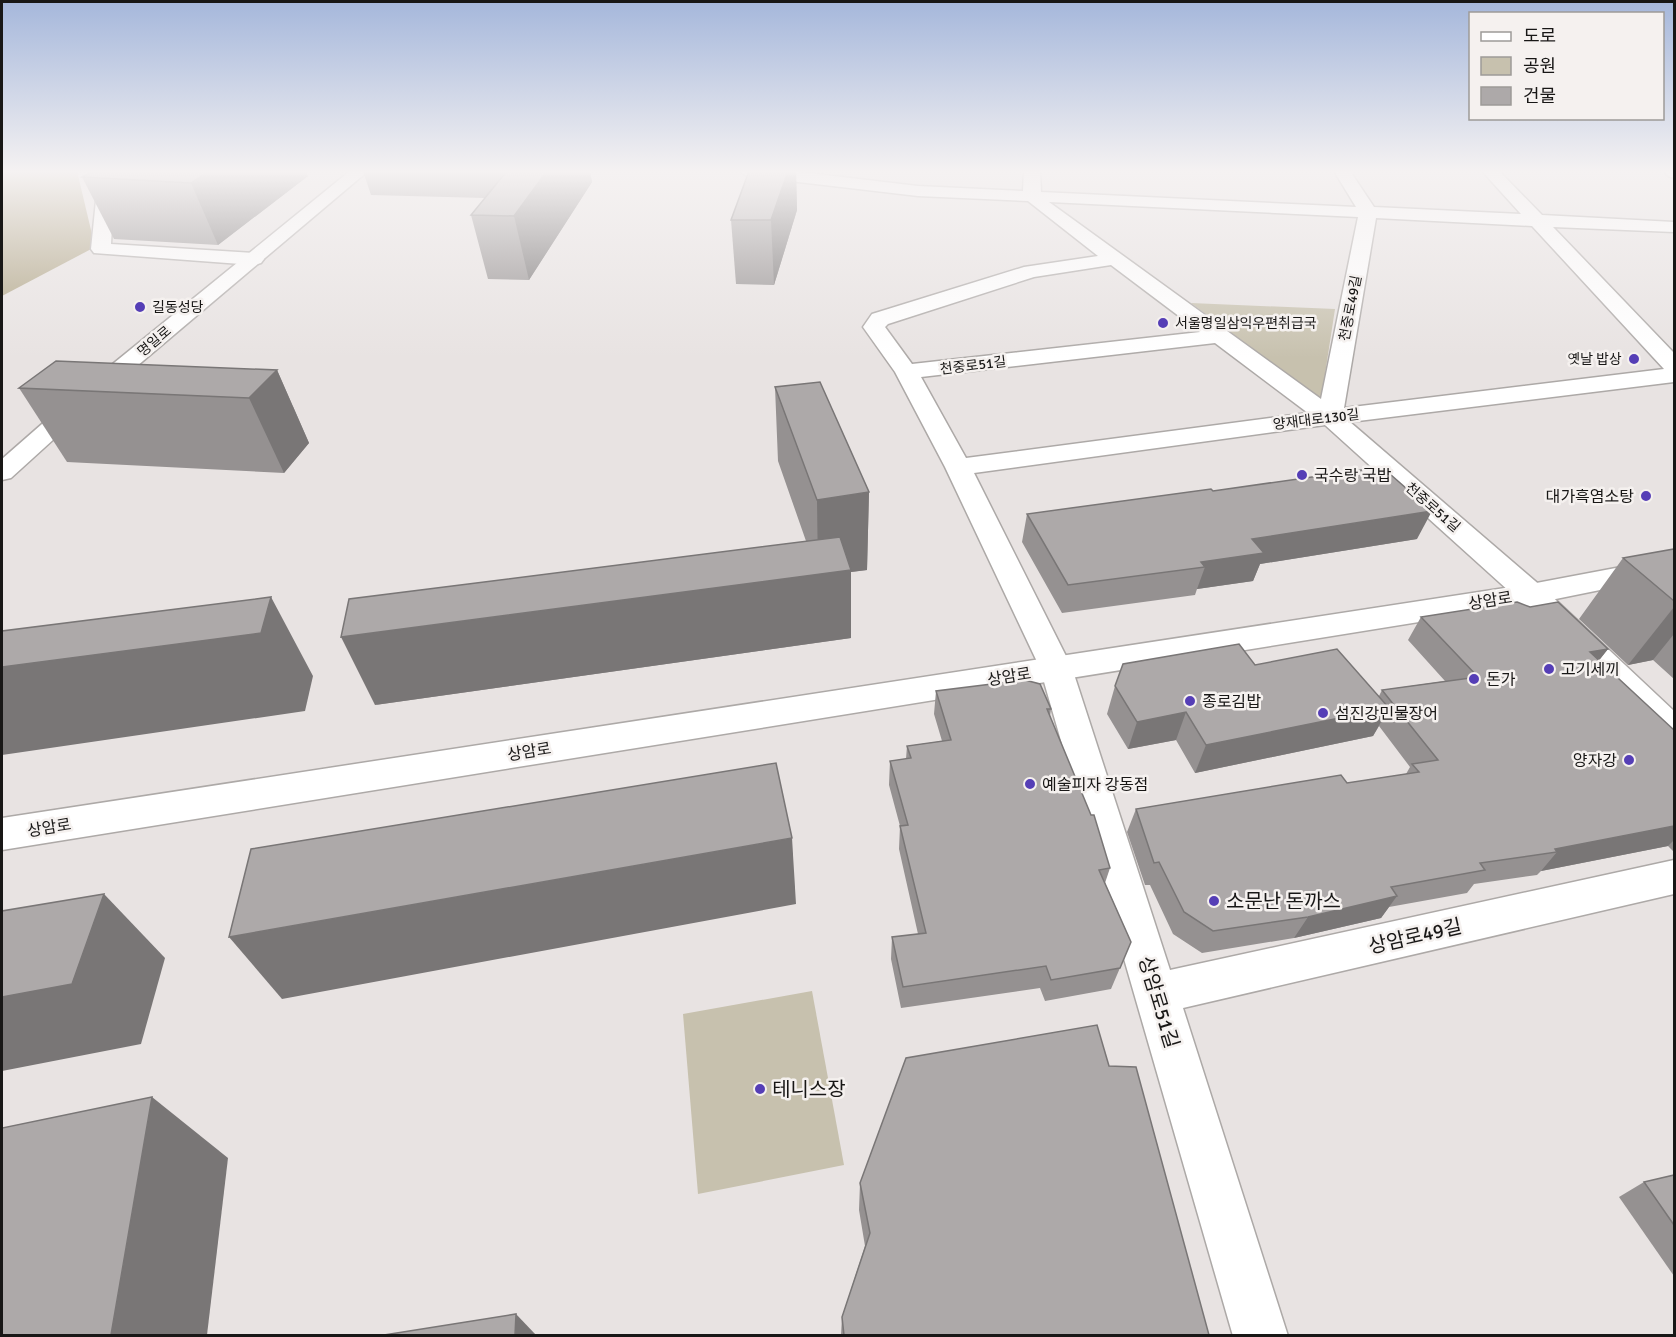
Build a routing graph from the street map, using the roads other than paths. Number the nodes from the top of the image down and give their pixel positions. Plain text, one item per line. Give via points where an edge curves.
1 (102, 233) edge
2 (285, 233) edge
3 (1080, 233) edge
4 (1364, 233) edge
5 (1551, 233) edge
6 (254, 259) junction
7 (1115, 259) junction
8 (1219, 336) junction
9 (1674, 366) edge
10 (906, 372) junction
11 (1674, 375) edge
12 (1330, 417) junction
13 (958, 467) junction
14 (2, 472) edge
15 (1674, 566) edge
16 (1531, 594) junction
17 (1056, 668) junction
18 (1674, 730) edge
19 (2, 834) edge
20 (1674, 877) edge
21 (1156, 994) junction
22 (1261, 1335) edge

1 - 6 street via 101,249
2 - 6 street, 명일로
3 - 7 street, 천중로51길
4 - 12 street, 천중로49길
5 - 9 street
6 - 14 street, 명일로
7 - 8 street, 천중로51길
7 - 10 street, 상암로 via 1031,271 880,319 874,327
8 - 10 street, 천중로51길
8 - 12 street, 천중로51길
10 - 13 street, 상암로
11 - 12 street, 양재대로130길
12 - 13 street, 양재대로130길
12 - 16 street, 천중로51길
13 - 17 street, 상암로
15 - 16 street, 상암로
16 - 17 street, 상암로
16 - 18 street
17 - 19 street, 상암로
17 - 21 street, 상암로51길
20 - 21 street, 상암로49길
21 - 22 street, 상암로51길

